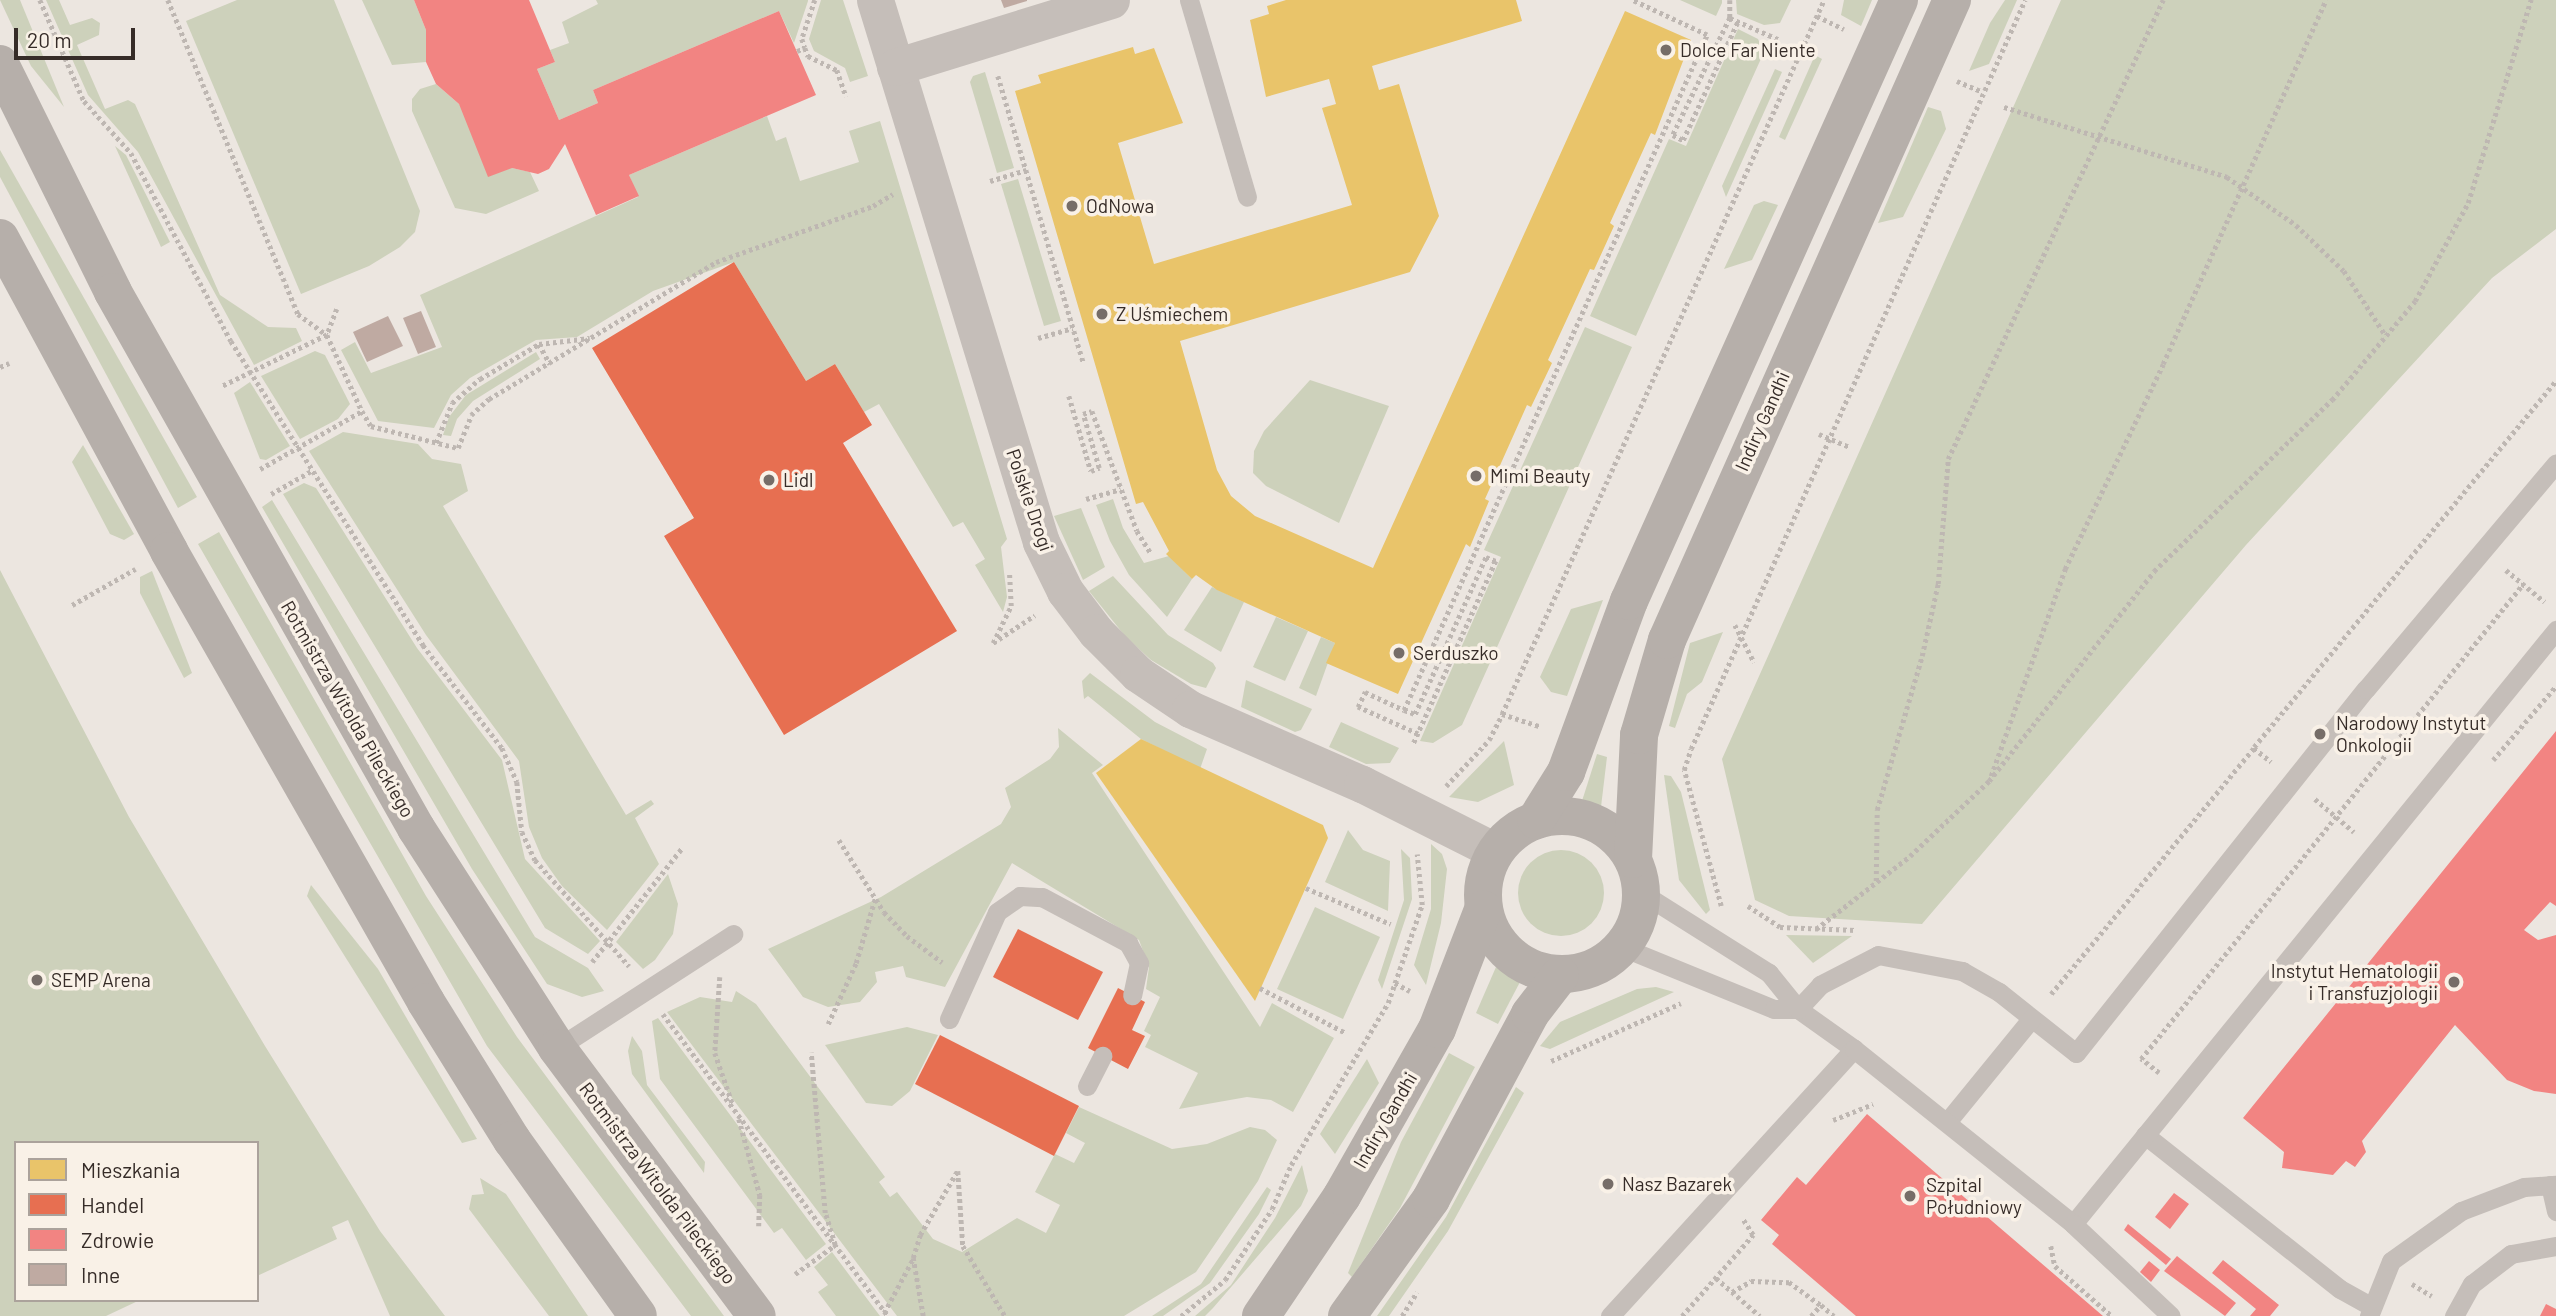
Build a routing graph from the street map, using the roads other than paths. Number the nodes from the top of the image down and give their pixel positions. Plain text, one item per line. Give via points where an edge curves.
1 (875, 0) edge
2 (1111, 0) edge
3 (1189, 0) edge
4 (1899, 0) edge
5 (1952, 0) edge
6 (0, 64) edge
7 (895, 67) junction
8 (1247, 197) dead end
9 (0, 238) edge
10 (2556, 463) edge
11 (2556, 629) edge
12 (1535, 820) junction
13 (1495, 851) junction
14 (1637, 876) junction
15 (1483, 910) junction
16 (728, 937) road end
17 (1622, 947) junction
18 (1560, 975) junction
19 (1132, 995) dead end
20 (1798, 1009) junction
21 (949, 1019) dead end
22 (2031, 1019) junction
23 (557, 1048) junction
24 (1854, 1049) junction
25 (1102, 1056) dead end
26 (1087, 1086) dead end
27 (1947, 1122) junction
28 (2145, 1135) junction
29 (2553, 1185) edge
30 (2556, 1211) edge
31 (2073, 1224) junction
32 (2556, 1245) edge
33 (2370, 1311) edge
34 (638, 1316) edge
35 (757, 1316) edge
36 (1261, 1316) edge
37 (1347, 1316) edge
38 (1611, 1316) edge
39 (2171, 1316) edge
40 (2454, 1316) edge

1 - 7 street, Polskie Drogi
2 - 7 street
3 - 8 lane
4 - 12 street via 1629,601 1566,772
5 - 14 street, Indiry Gandhi via 1667,640 1639,734
6 - 23 street, Rotmistrza Witolda Pileckiego via 113,292 232,506 416,828
7 - 13 street, Polskie Drogi via 1041,542 1080,612 1138,674 1190,709 1408,805
9 - 34 street via 161,536 426,1002 512,1140
10 - 22 lane via 2076,1053
11 - 28 lane
12 - 13 street via 1513,832
12 - 14 street via 1564,816 1592,821 1616,836
13 - 15 street via 1483,879
14 - 17 street via 1636,922
14 - 20 lane via 1769,973
15 - 18 street via 1492,935 1510,956 1533,969
15 - 36 street, Indiry Gandhi via 1437,1029 1342,1196
16 - 23 lane
17 - 18 street via 1594,968
17 - 20 lane via 1774,1009
18 - 37 street via 1530,1013 1431,1199
19 - 21 lane via 1139,963 1128,943 1031,895 1003,905
20 - 22 lane via 1819,985 1878,955 1962,971 1999,992
20 - 24 lane
22 - 27 lane
23 - 35 street, Rotmistrza Witolda Pileckiego
24 - 27 lane
24 - 38 lane
25 - 26 lane
27 - 31 lane
28 - 31 lane
28 - 33 lane
29 - 30 lane
29 - 33 lane via 2524,1187 2461,1211 2391,1261
31 - 39 lane
32 - 40 lane via 2511,1254 2472,1284

